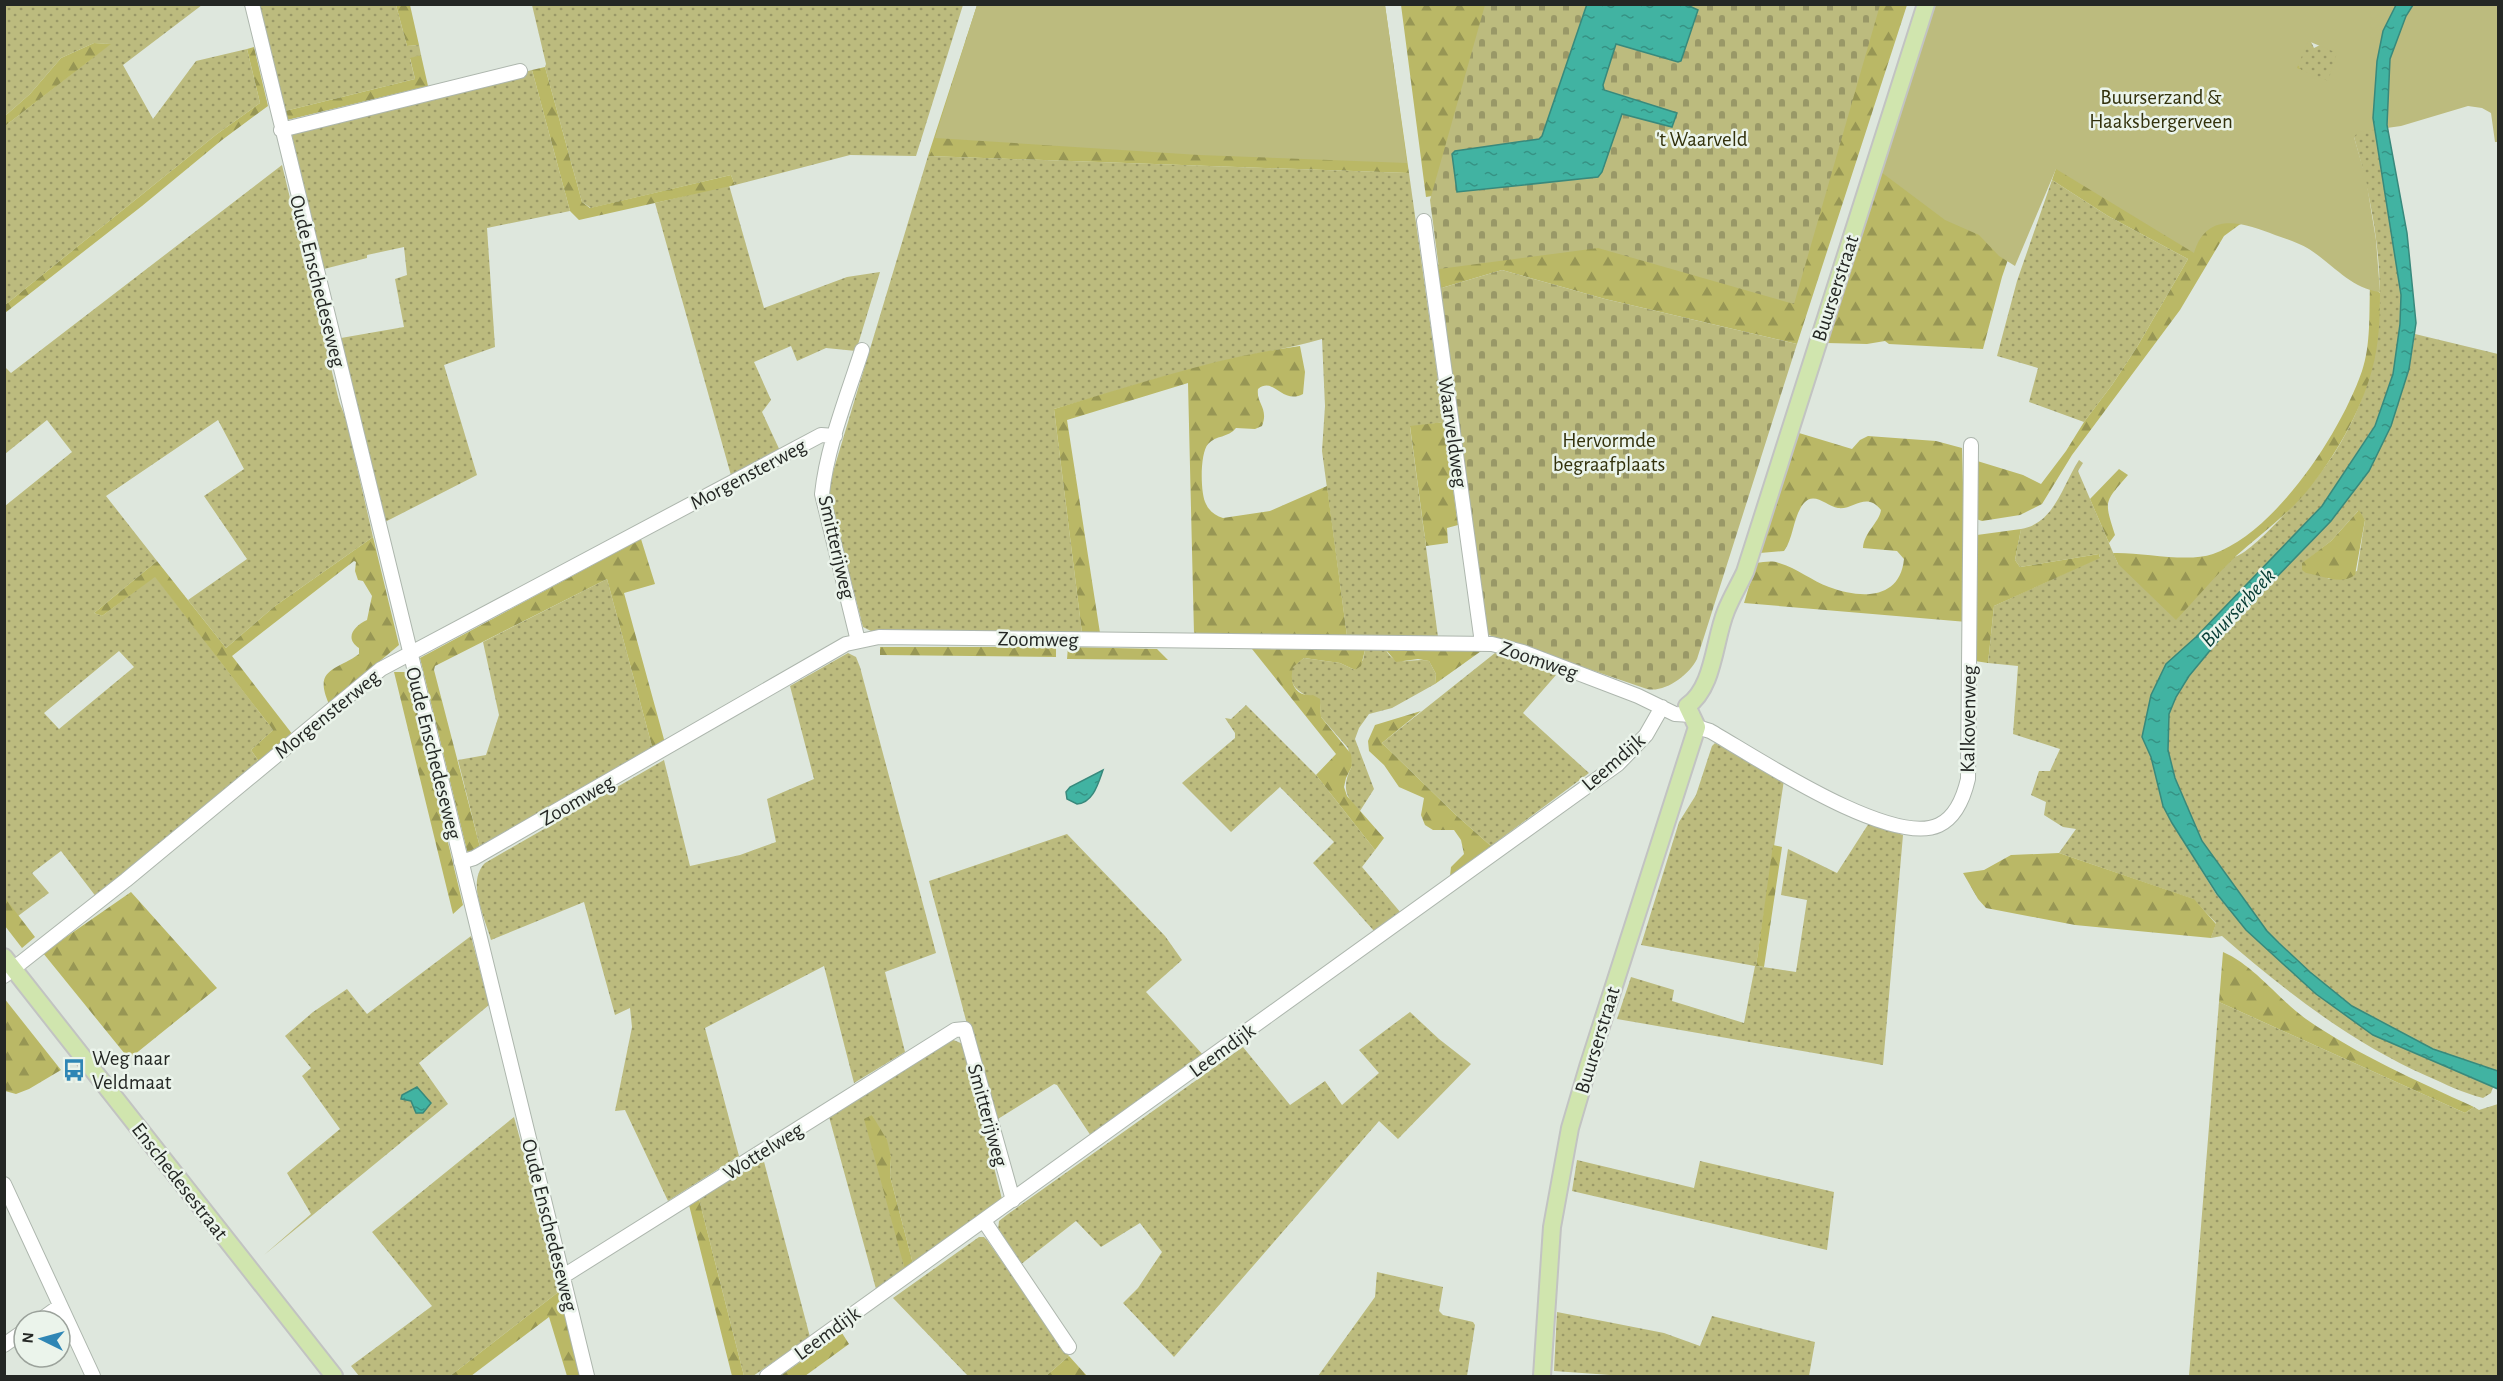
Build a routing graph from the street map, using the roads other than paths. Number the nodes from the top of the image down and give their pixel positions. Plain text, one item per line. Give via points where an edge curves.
1 (252, 4) edge
2 (1926, 4) edge
3 (520, 71) dead end
4 (282, 130) junction
5 (1424, 220) dead end
6 (862, 350) dead end
7 (835, 436) junction
8 (1971, 445) dead end
9 (858, 640) junction
10 (1482, 643) junction
11 (410, 655) junction
12 (1662, 707) junction
13 (1692, 716) junction
14 (461, 862) junction
15 (8, 967) edge
16 (965, 1029) joint
17 (4, 1184) edge
18 (1013, 1200) junction
19 (984, 1221) junction
20 (562, 1277) junction
21 (60, 1306) junction
22 (56, 1309) edge
23 (1069, 1347) dead end
24 (93, 1377) edge
25 (334, 1377) edge
26 (587, 1377) edge
27 (767, 1377) edge
28 (1542, 1377) edge

1 - 4 street, Oude Enschedeseweg
2 - 13 main road, Buurserstraat via 1745,572 1726,611 1705,687
3 - 4 street
4 - 11 street, Oude Enschedeseweg
5 - 10 street, Waarveldweg
6 - 7 street, Smitterijweg
7 - 9 street, Smitterijweg via 822,494
7 - 11 street, Morgensterweg via 821,435
8 - 13 street, Kalkovenweg via 1968,779 1954,812 1940,824 1926,828 1882,821 1819,794 1710,731
9 - 10 street, Zoomweg via 879,637
9 - 14 street, Zoomweg
10 - 12 street, Zoomweg via 1523,652
11 - 14 street, Oude Enschedeseweg
11 - 15 street, Morgensterweg via 381,669 126,880
12 - 13 street, Zoomweg
12 - 18 street, Leemdijk via 1646,735 1618,764
13 - 28 main road, Buurserstraat via 1570,1128 1552,1227
14 - 20 street, Oude Enschedeseweg
15 - 25 main road, Enschedesestraat
16 - 18 street, Smitterijweg
16 - 20 street, Wottelweg via 955,1030
17 - 21 street
18 - 19 street, Leemdijk
19 - 23 street
19 - 27 street, Leemdijk
20 - 26 street, Oude Enschedeseweg
21 - 22 street
21 - 24 street

